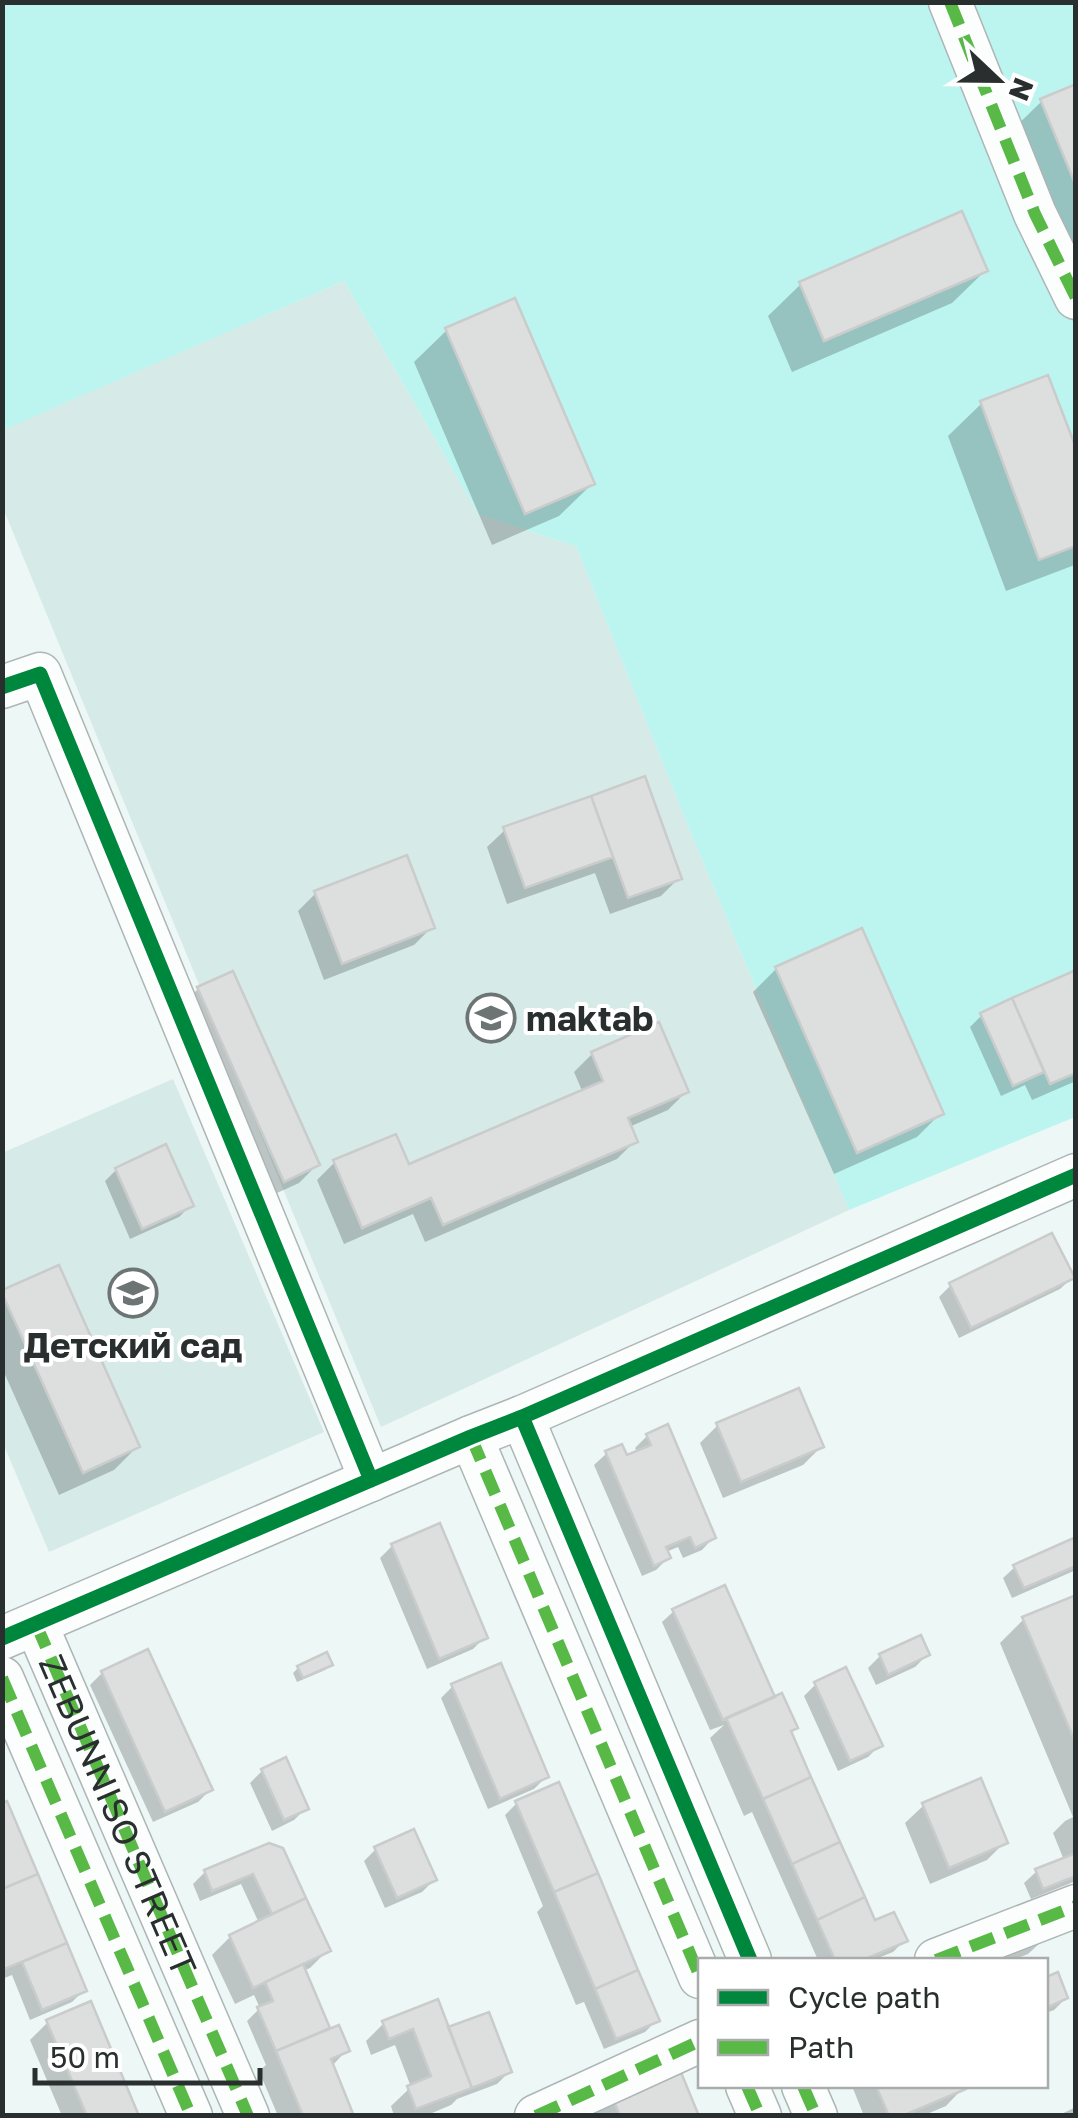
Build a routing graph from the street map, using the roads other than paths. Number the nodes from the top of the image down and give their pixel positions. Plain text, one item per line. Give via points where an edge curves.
1 (950, 2) edge
2 (1076, 298) edge
3 (2, 686) edge
4 (1076, 1175) edge
5 (522, 1418) junction
6 (471, 1437) junction
7 (371, 1480) junction
8 (14, 1626) edge
9 (2, 1678) edge
10 (1076, 1906) edge
11 (749, 1958) edge
12 (941, 1958) edge
13 (698, 1972) edge
14 (698, 2042) edge
15 (748, 2088) edge
16 (804, 2088) edge
17 (190, 2116) edge
18 (248, 2116) edge
19 (536, 2116) edge
20 (760, 2116) edge
21 (816, 2116) edge

1 - 2 street
3 - 7 street via 40,674
4 - 5 street
5 - 6 street
5 - 11 street
6 - 7 street
6 - 13 street
7 - 8 street
8 - 18 street, ZEBUNNISO STREET
9 - 17 street, ZEBUNNISO STREET
10 - 12 street
14 - 19 street
15 - 20 street
16 - 21 street

